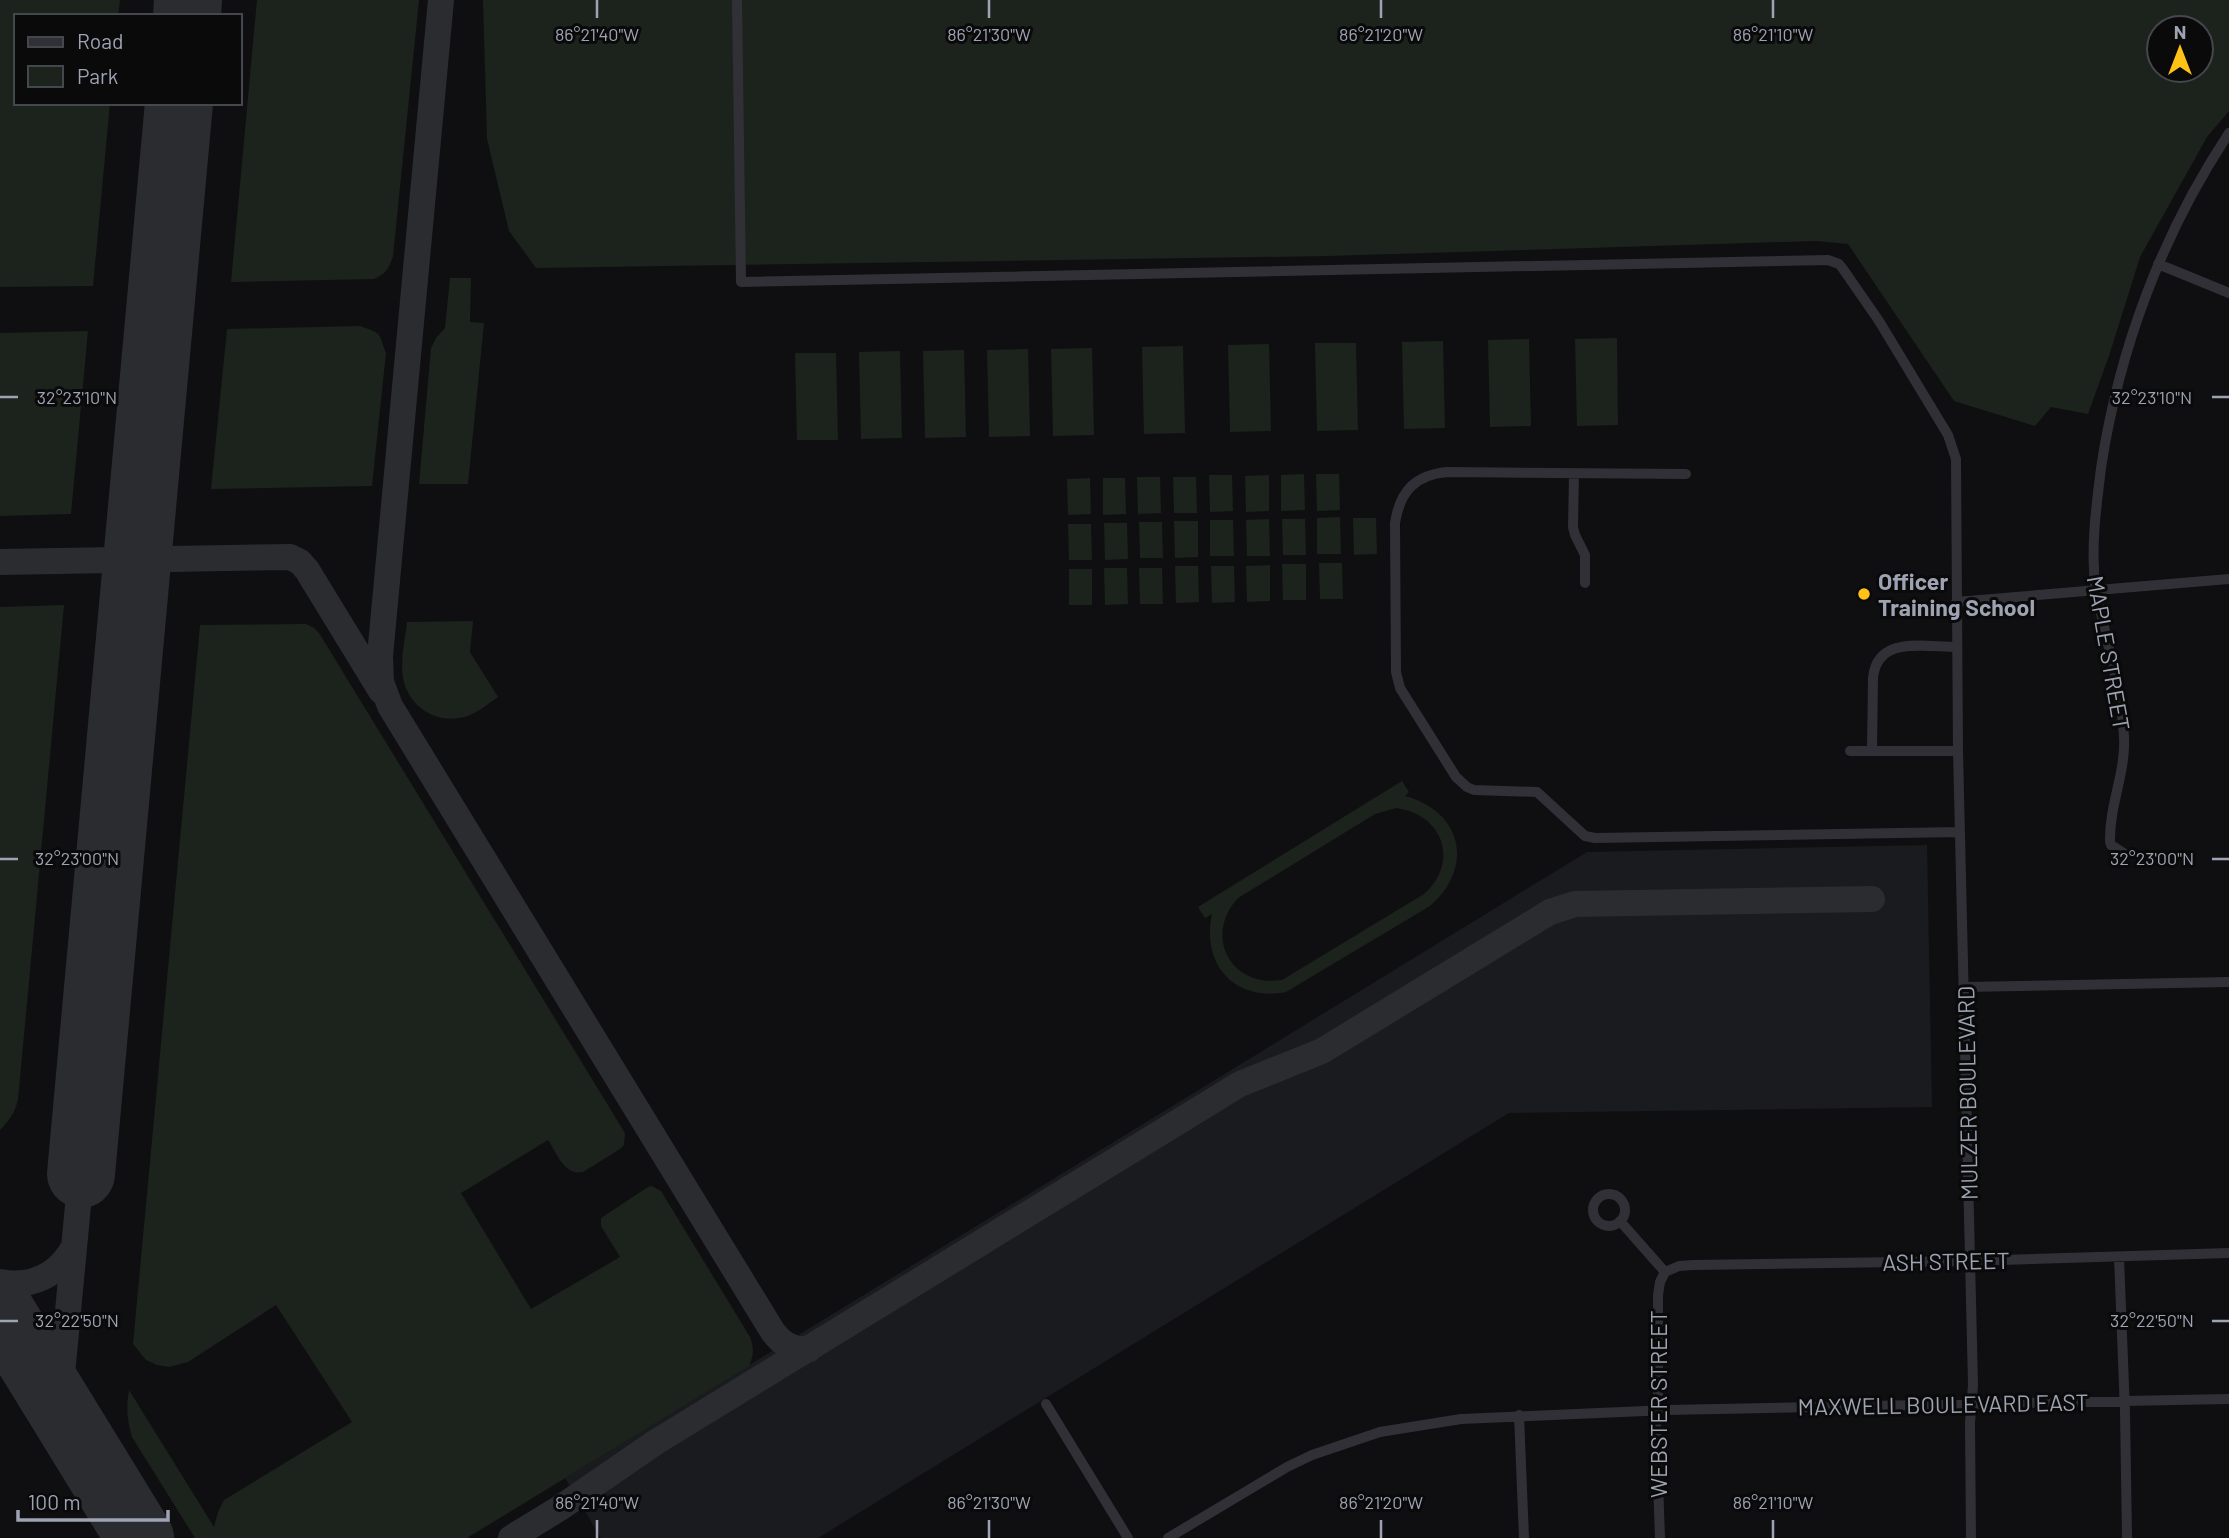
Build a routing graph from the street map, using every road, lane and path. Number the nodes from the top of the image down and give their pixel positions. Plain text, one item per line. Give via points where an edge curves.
1 (737, 0) edge
2 (2229, 133) edge
3 (2158, 264) junction
4 (2229, 293) edge
5 (1574, 474) junction
6 (1685, 474) dead end
7 (2229, 579) edge
8 (1585, 583) dead end
9 (2096, 590) junction
10 (1956, 602) junction
11 (1956, 647) junction
12 (1872, 750) junction
13 (1850, 751) dead end
14 (1958, 751) junction
15 (1960, 832) junction
16 (2125, 854) dead end
17 (2229, 982) edge
18 (1964, 987) junction
19 (1620, 1221) dead end
20 (2229, 1254) edge
21 (2119, 1257) junction
22 (1970, 1261) junction
23 (1665, 1272) junction
24 (2229, 1399) edge
25 (2125, 1401) junction
26 (1046, 1404) dead end
27 (1971, 1404) junction
28 (1658, 1411) junction
29 (1520, 1415) junction
30 (1128, 1538) edge
31 (1168, 1538) edge
32 (1524, 1538) edge
33 (1660, 1538) edge
34 (1971, 1538) edge
35 (2127, 1538) edge

1 - 10 street, MULZER BOULEVARD via 741,282 1834,261 1876,317 1952,443
2 - 3 street, MAPLE STREET
3 - 4 street
3 - 9 street, MAPLE STREET via 2132,334 2108,429 2094,532
5 - 6 street
5 - 8 street via 1573,527 1586,555
5 - 15 street via 1435,474 1414,483 1401,501 1395,523 1397,679 1462,783 1482,791 1537,792 1585,836 1595,838
7 - 9 street
9 - 10 street
9 - 16 street, MAPLE STREET via 2124,738 2109,842
10 - 11 street, MULZER BOULEVARD
11 - 12 street via 1900,647 1878,658 1873,678
11 - 14 street, MULZER BOULEVARD
12 - 13 street
12 - 14 street
14 - 15 street, MULZER BOULEVARD
15 - 18 street, MULZER BOULEVARD
17 - 18 street
18 - 22 street, MULZER BOULEVARD
19 - 23 street
20 - 21 street, ASH STREET
21 - 22 street, ASH STREET
21 - 25 street
22 - 23 street, ASH STREET via 1693,1265
22 - 27 street, MULZER BOULEVARD
23 - 28 street, WEBSTER STREET via 1658,1295
24 - 25 street, MAXWELL BOULEVARD EAST
25 - 27 street, MAXWELL BOULEVARD EAST
25 - 35 street
26 - 30 street
27 - 28 street, MAXWELL BOULEVARD EAST
27 - 34 street, MULZER BOULEVARD
28 - 29 street, MAXWELL BOULEVARD EAST
28 - 33 street, WEBSTER STREET
29 - 31 street, MAXWELL BOULEVARD EAST via 1427,1424 1352,1440 1287,1467
29 - 32 street

